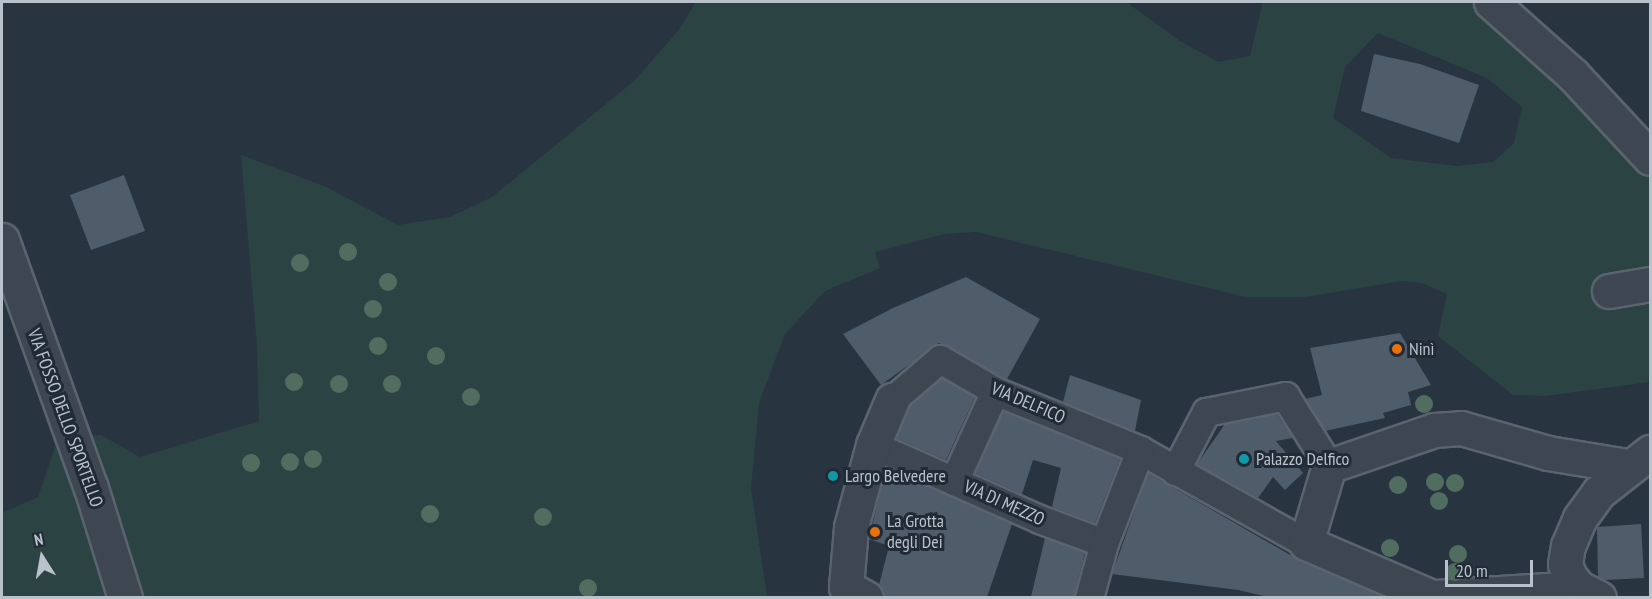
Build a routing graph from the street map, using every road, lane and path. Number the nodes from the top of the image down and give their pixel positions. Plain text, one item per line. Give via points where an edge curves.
1 (1491, 2) edge
2 (1650, 158) edge
3 (2, 240) edge
4 (1650, 284) edge
5 (1609, 291) dead end
6 (995, 391) junction
7 (892, 400) joint
8 (873, 445) junction
9 (1140, 450) junction
10 (1639, 459) edge
11 (1329, 466) junction
12 (1175, 471) junction
13 (954, 481) junction
14 (1104, 543) junction
15 (1306, 543) junction
16 (1580, 593) edge
17 (1423, 596) edge
18 (125, 597) edge
19 (866, 597) edge
20 (1089, 597) edge

1 - 2 street via 1573,75
3 - 18 street, VIA FOSSO DELLO SPORTELLO via 91,488
4 - 5 street
6 - 7 street, VIA DELFICO via 940,358
6 - 9 street, VIA DELFICO
6 - 13 street
7 - 8 street
8 - 13 street, VIA DI MEZZO
8 - 19 street via 851,527 846,587
9 - 12 street, VIA DELFICO
9 - 14 street
10 - 11 street via 1548,453 1461,428 1434,430
10 - 16 street via 1591,501 1568,546 1567,571
11 - 12 street via 1285,396 1206,412
11 - 15 street
12 - 15 street, VIA DELFICO
13 - 14 street, VIA DI MEZZO
14 - 20 street
15 - 17 street
16 - 17 street

